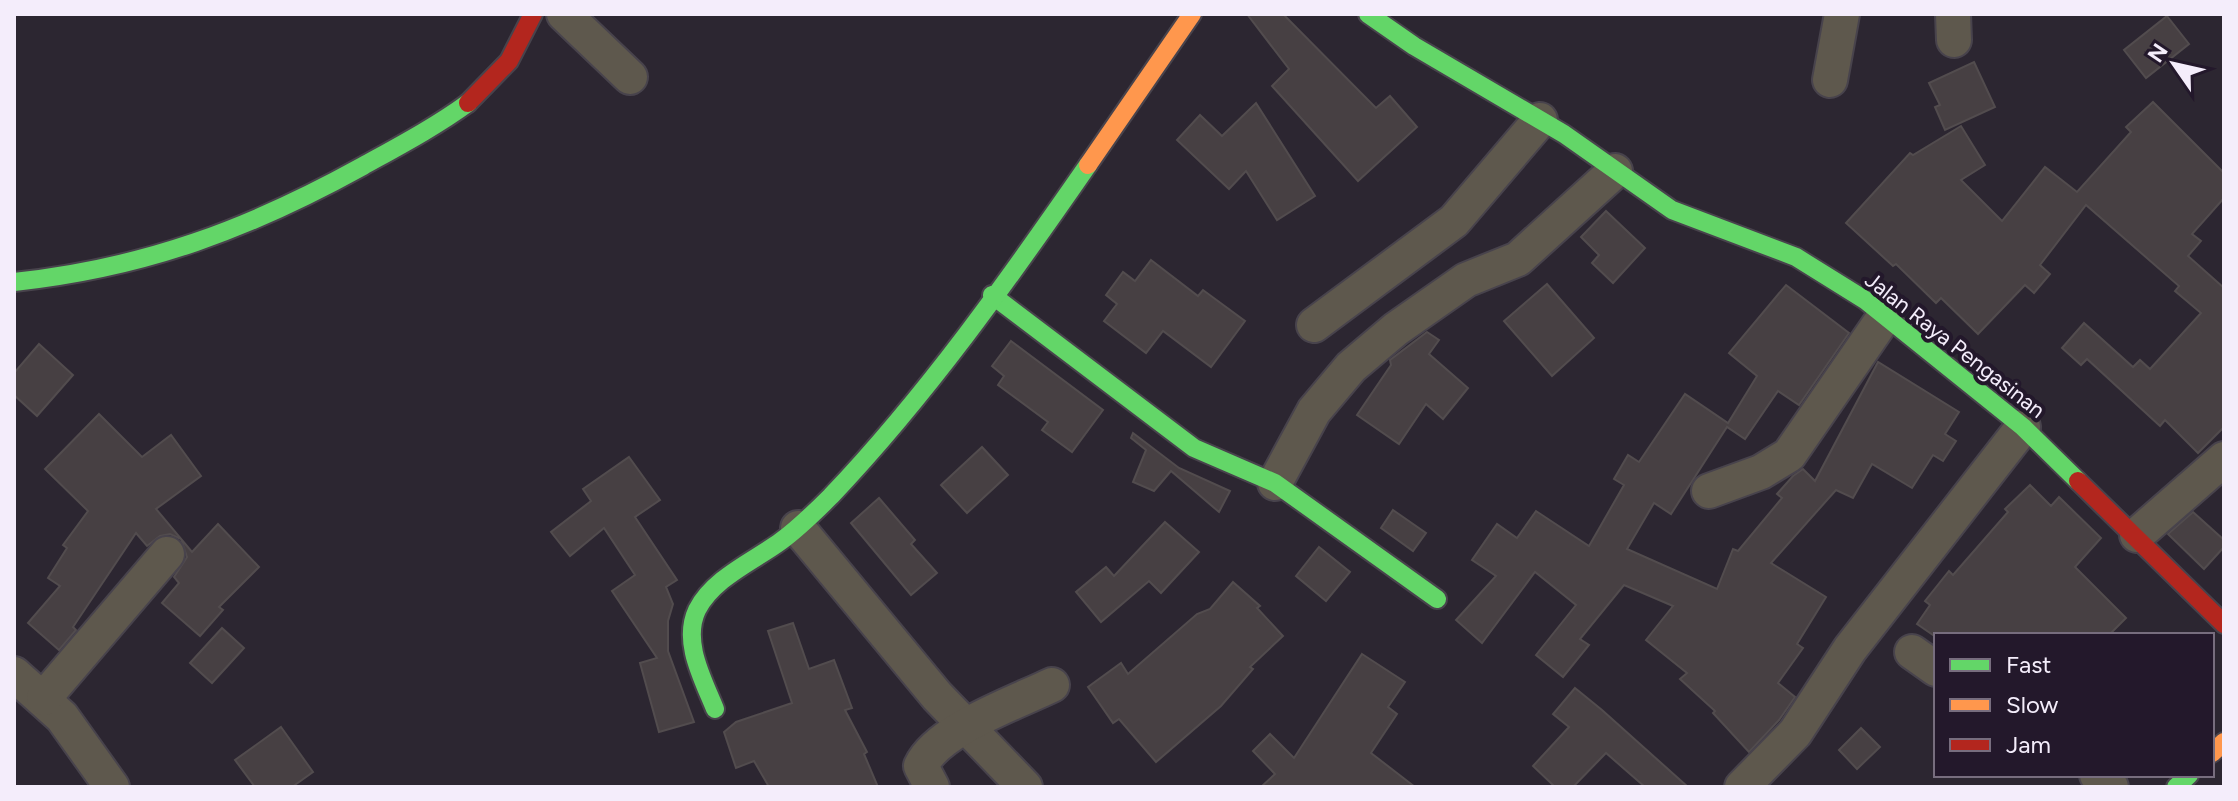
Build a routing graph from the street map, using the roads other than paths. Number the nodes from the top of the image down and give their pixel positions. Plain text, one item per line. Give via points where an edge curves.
1 (533, 14) edge
2 (564, 14) edge
3 (1192, 14) edge
4 (1842, 14) edge
5 (1381, 18) edge
6 (630, 77) dead end
7 (1830, 80) dead end
8 (1540, 120) junction
9 (1615, 171) junction
10 (14, 282) edge
11 (992, 295) junction
12 (1885, 316) junction
13 (1314, 325) dead end
14 (2023, 427) junction
15 (2224, 459) edge
16 (1275, 483) junction
17 (1709, 491) dead end
18 (798, 528) junction
19 (2137, 535) junction
20 (167, 554) dead end
21 (1437, 599) dead end
22 (2224, 624) edge
23 (14, 674) edge
24 (1052, 685) dead end
25 (44, 698) junction
26 (715, 709) dead end
27 (965, 727) junction
28 (112, 787) edge
29 (932, 787) edge
30 (1025, 787) edge
31 (1742, 787) edge

1 - 10 street via 513,58 486,87 445,119 362,167 263,216 172,252 62,277
2 - 6 street
3 - 11 street via 1082,179
4 - 7 street
5 - 8 street, Jalan Raya Pengasinan
8 - 9 street, Jalan Raya Pengasinan
8 - 13 street via 1454,221
9 - 12 street, Jalan Raya Pengasinan via 1672,210 1796,257
9 - 16 street via 1518,259 1466,280 1351,367 1314,411
11 - 16 street via 1194,448
11 - 18 street via 880,440
12 - 14 street, Jalan Raya Pengasinan
12 - 17 street via 1789,455 1761,472
14 - 19 street, Jalan Raya Pengasinan
14 - 31 street via 1850,649 1795,733
15 - 19 street
16 - 21 street
18 - 26 street via 718,584 696,613 691,632 695,657
18 - 27 street
19 - 22 street, Jalan Raya Pengasinan
20 - 25 street
23 - 25 street
24 - 27 street
25 - 28 street via 87,747
27 - 29 street via 925,758 921,766
27 - 30 street

